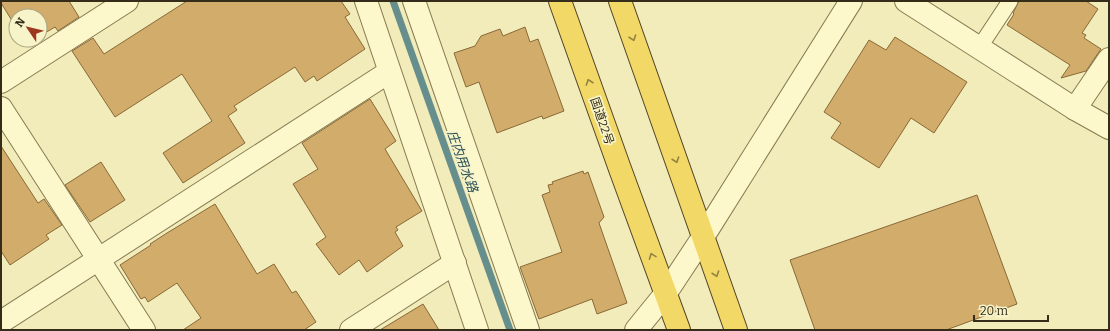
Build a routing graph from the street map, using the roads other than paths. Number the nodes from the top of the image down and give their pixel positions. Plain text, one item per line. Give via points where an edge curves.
1 (127, 1) edge
2 (366, 1) edge
3 (414, 1) edge
4 (560, 1) edge
5 (620, 1) edge
6 (851, 1) edge
7 (906, 1) edge
8 (1010, 1) edge
9 (979, 48) junction
10 (1109, 59) edge
11 (389, 72) junction
12 (1, 82) edge
13 (1, 108) edge
14 (1075, 109) junction
15 (1109, 128) edge
16 (703, 237) junction
17 (98, 259) junction
18 (455, 263) junction
19 (666, 293) junction
20 (1, 322) edge
21 (144, 330) edge
22 (351, 330) edge
23 (477, 330) edge
24 (528, 330) edge
25 (636, 330) edge
26 (679, 330) edge
27 (736, 330) edge

1 - 12 street
2 - 11 street
3 - 24 street
19 -> 4 highway, 国道22号
5 -> 16 highway
6 - 16 street
7 - 9 street
8 - 9 lane
9 - 14 street
10 - 14 street
11 - 17 street
11 - 18 street
13 - 17 street
14 - 15 street
16 - 19 street
16 -> 27 highway
17 - 20 street
17 - 21 street
18 - 22 street
18 - 23 street
19 - 25 street
19 - 26 highway, 国道22号

